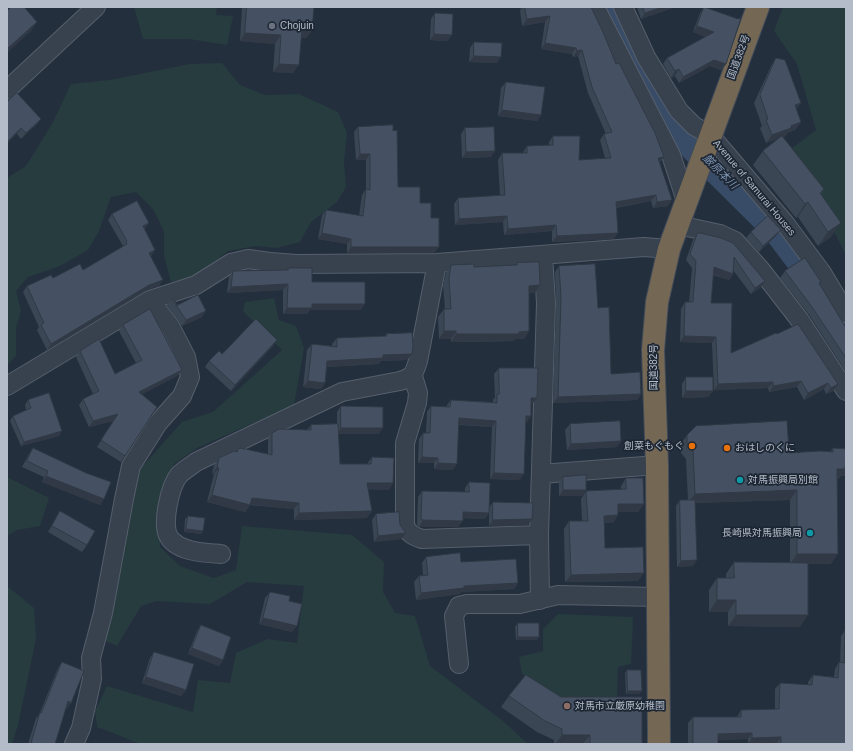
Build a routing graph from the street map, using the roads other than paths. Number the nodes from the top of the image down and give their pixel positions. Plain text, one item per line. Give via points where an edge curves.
1 (96, 7) edge
2 (595, 7) edge
3 (624, 7) edge
4 (758, 7) edge
5 (7, 90) edge
6 (709, 139) junction
7 (686, 204) junction
8 (678, 225) junction
9 (669, 249) junction
10 (543, 255) junction
11 (437, 263) junction
12 (150, 300) junction
13 (846, 313) edge
14 (412, 376) junction
15 (7, 386) edge
16 (846, 391) edge
17 (656, 465) junction
18 (541, 474) junction
19 (539, 535) junction
20 (220, 554) dead end
21 (658, 597) junction
22 (540, 600) junction
23 (459, 664) dead end
24 (74, 744) edge
25 (660, 744) edge

1 - 5 street
2 - 7 street via 671,155
3 - 6 street, Avenue of Samurai Houses via 646,57 679,111
4 - 6 highway, 国道382号
6 - 7 highway, 国道382号
6 - 13 street, Avenue of Samurai Houses via 784,222 822,273
7 - 8 highway, 国道382号
8 - 9 highway, 国道382号
8 - 16 street via 735,240 799,319
9 - 10 street via 644,247
9 - 17 highway, 国道382号 via 657,302 653,350
10 - 11 street
10 - 18 street via 546,303
11 - 12 street via 297,264 248,258 231,263 196,285
11 - 14 street via 418,361
12 - 15 street
12 - 24 street via 170,326 186,357 190,377 182,396 158,423 131,466 103,613 91,658 92,679 81,728
14 - 19 street via 418,393 405,443 405,526 408,532 422,539
14 - 20 street via 400,381 342,392 196,462 179,476 169,500 165,524 169,538 190,551
17 - 18 street
17 - 21 highway, 国道382号
18 - 19 street
19 - 22 street
21 - 22 street via 558,595
21 - 25 highway, 国道382号
22 - 23 street via 520,604 459,606 454,616

